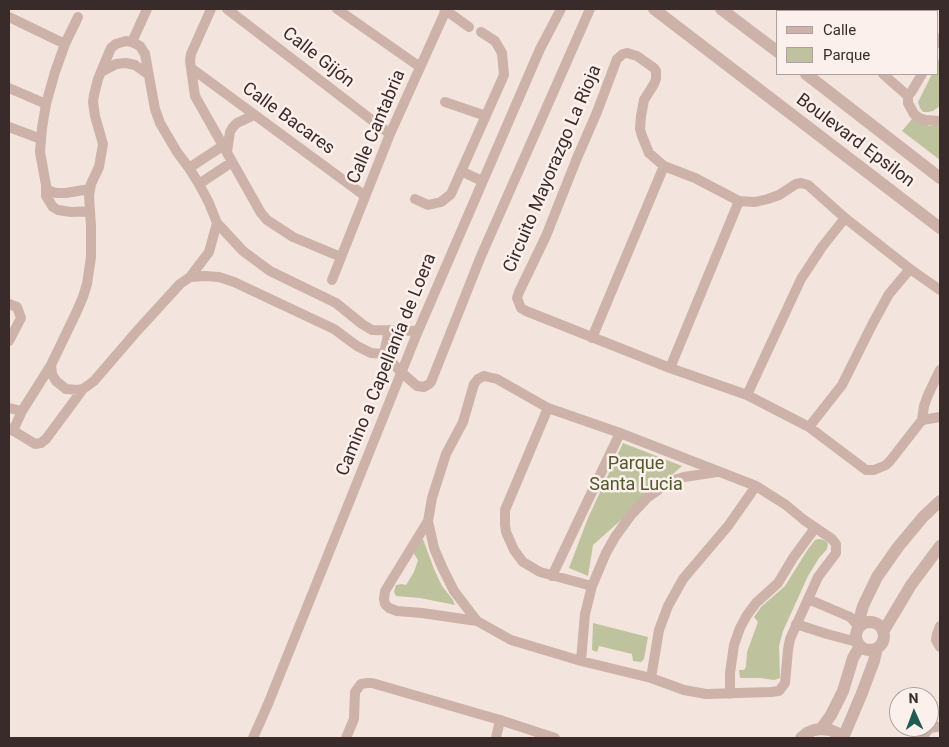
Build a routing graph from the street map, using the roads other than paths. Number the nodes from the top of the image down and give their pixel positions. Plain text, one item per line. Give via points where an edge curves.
1 (147, 9) edge
2 (211, 9) edge
3 (227, 9) edge
4 (337, 9) edge
5 (561, 9) edge
6 (590, 9) edge
7 (654, 9) edge
8 (720, 9) edge
9 (445, 10) edge
10 (9, 17) edge
11 (78, 17) dead end
12 (469, 27) dead end
13 (481, 32) dead end
14 (132, 42) junction
15 (65, 44) junction
16 (776, 51) edge
17 (420, 67) junction
18 (191, 68) junction
19 (102, 72) junction
20 (149, 75) junction
21 (807, 75) edge
22 (884, 75) edge
23 (921, 75) edge
24 (9, 88) edge
25 (908, 96) junction
26 (445, 102) dead end
27 (46, 104) junction
28 (254, 115) junction
29 (486, 116) junction
30 (940, 120) edge
31 (9, 127) edge
32 (390, 134) junction
33 (41, 139) junction
34 (225, 148) junction
35 (232, 162) junction
36 (664, 166) junction
37 (189, 168) junction
38 (461, 171) junction
39 (940, 178) edge
40 (482, 181) junction
41 (199, 184) junction
42 (46, 185) junction
43 (90, 189) junction
44 (364, 196) junction
45 (415, 199) dead end
46 (740, 201) junction
47 (90, 211) junction
48 (845, 218) junction
49 (217, 223) junction
50 (940, 228) edge
51 (341, 257) junction
52 (910, 269) junction
53 (190, 277) junction
54 (332, 280) dead end
55 (940, 290) edge
56 (9, 304) edge
57 (389, 330) junction
58 (418, 331) junction
59 (592, 338) junction
60 (9, 341) edge
61 (384, 354) junction
62 (51, 364) junction
63 (670, 368) junction
64 (940, 370) edge
65 (401, 372) junction
66 (83, 389) junction
67 (747, 395) junction
68 (9, 408) edge
69 (548, 408) junction
70 (22, 411) junction
71 (940, 418) edge
72 (922, 420) junction
73 (809, 427) junction
74 (11, 430) edge
75 (620, 433) junction
76 (718, 472) junction
77 (756, 486) junction
78 (940, 501) edge
79 (428, 520) junction
80 (815, 528) junction
81 (940, 546) edge
82 (552, 576) junction
83 (592, 586) junction
84 (808, 599) junction
85 (477, 621) junction
86 (796, 624) junction
87 (860, 626) junction
88 (940, 626) edge
89 (883, 632) junction
90 (858, 644) junction
91 (940, 647) edge
92 (877, 648) junction
93 (581, 661) junction
94 (651, 678) junction
95 (730, 694) junction
96 (500, 720) junction
97 (940, 728) edge
98 (822, 729) junction
99 (253, 738) edge
100 (346, 738) edge
101 (496, 738) edge
102 (555, 738) edge
103 (801, 738) edge
104 (844, 738) edge
105 (922, 738) edge

1 - 14 street
2 - 18 street via 191,54
3 - 32 street, Calle Gijón
4 - 17 street
5 - 40 street, Camino a Capellanía de Loera via 540,48
6 - 65 street via 481,256 431,382 424,387 417,386
7 - 50 street, Boulevard Epsilon
8 - 16 street
9 - 12 street, Calle Cantabria
9 - 17 street, Calle Cantabria
10 - 15 street
11 - 15 street
13 - 29 street via 495,41 502,53 504,75
14 - 19 street via 126,41 111,48
14 - 20 street via 145,54
15 - 27 street
17 - 32 street, Calle Cantabria
18 - 28 street, Calle Bacares
18 - 34 street via 195,96
19 - 20 street via 116,64 126,63
19 - 43 street via 93,102 103,144 99,167
20 - 37 street via 160,123
21 - 39 street, Boulevard Epsilon
22 - 25 street
23 - 25 street
24 - 27 street
25 - 30 street via 914,114 925,120
26 - 29 street
27 - 33 street
28 - 34 street via 233,127
28 - 44 street, Calle Bacares
29 - 38 street
31 - 33 street
32 - 44 street, Calle Cantabria
33 - 42 street
34 - 35 street
34 - 37 street
35 - 41 street
35 - 51 street via 267,220 293,237
36 - 46 street, Circuito Mayorazgo La Rioja
36 - 59 street
36 - 59 street, Circuito Mayorazgo La Rioja via 649,153 640,129 642,107 656,80 656,71 637,56 623,54 617,59 546,236 517,298 526,311
37 - 41 street
38 - 40 street
38 - 45 street via 451,194 441,202 428,205
40 - 58 street, Camino a Capellanía de Loera
41 - 49 street
42 - 43 street via 57,193
42 - 47 street via 46,196 58,210
43 - 47 street
44 - 51 street, Calle Cantabria
46 - 48 street, Circuito Mayorazgo La Rioja via 768,199 796,184 804,184
46 - 63 street
47 - 62 street via 91,257 87,284
48 - 52 street, Circuito Mayorazgo La Rioja
48 - 67 street via 801,280
49 - 53 street via 209,252
49 - 57 street via 243,251 270,271 336,304 372,330
51 - 54 street, Calle Cantabria
52 - 55 street, Circuito Mayorazgo La Rioja
52 - 73 street via 872,323 842,384
53 - 61 street via 219,277 234,282 334,329 364,350
53 - 66 street
56 - 60 street via 16,308 21,318
57 - 58 street
57 - 61 street
58 - 65 street, Camino a Capellanía de Loera
59 - 63 street, Circuito Mayorazgo La Rioja
61 - 65 street
62 - 66 street via 56,381 66,389
62 - 70 street
63 - 67 street, Circuito Mayorazgo La Rioja
64 - 72 street, Circuito Mayorazgo La Rioja via 924,406
65 - 99 street, Camino a Capellanía de Loera
66 - 74 street via 41,443 35,444
67 - 73 street, Circuito Mayorazgo La Rioja
68 - 70 street
69 - 75 street
69 - 79 street via 497,379 487,376 478,379 463,422 446,454
69 - 82 street via 505,510 505,525 514,550 524,562
70 - 74 street
71 - 72 street
72 - 73 street, Circuito Mayorazgo La Rioja via 890,461 874,470 866,470
75 - 76 street
75 - 82 street
76 - 77 street
76 - 83 street via 674,480 647,498 615,537
77 - 80 street
77 - 94 street via 728,526 683,578 659,630
78 - 87 street via 916,524 877,577 863,606
79 - 85 street via 442,567 454,591
79 - 85 street via 389,584 385,604 398,612
80 - 84 street via 832,539 837,549
80 - 95 street via 778,584 746,615 734,645
81 - 89 street via 911,585
82 - 83 street
83 - 93 street
84 - 86 street
84 - 87 street via 850,617
85 - 93 street via 511,640
86 - 90 street
86 - 95 street via 789,644 785,683 779,691
87 - 89 street via 874,623
87 - 90 street via 856,633
88 - 91 street via 936,634
89 - 92 street via 883,641
90 - 92 street via 868,650
90 - 98 street via 843,691
92 - 104 street
93 - 94 street
94 - 95 street via 684,690
96 - 100 street via 366,683 355,692 354,719
96 - 101 street
96 - 102 street
97 - 105 street via 930,728
98 - 103 street
98 - 104 street

